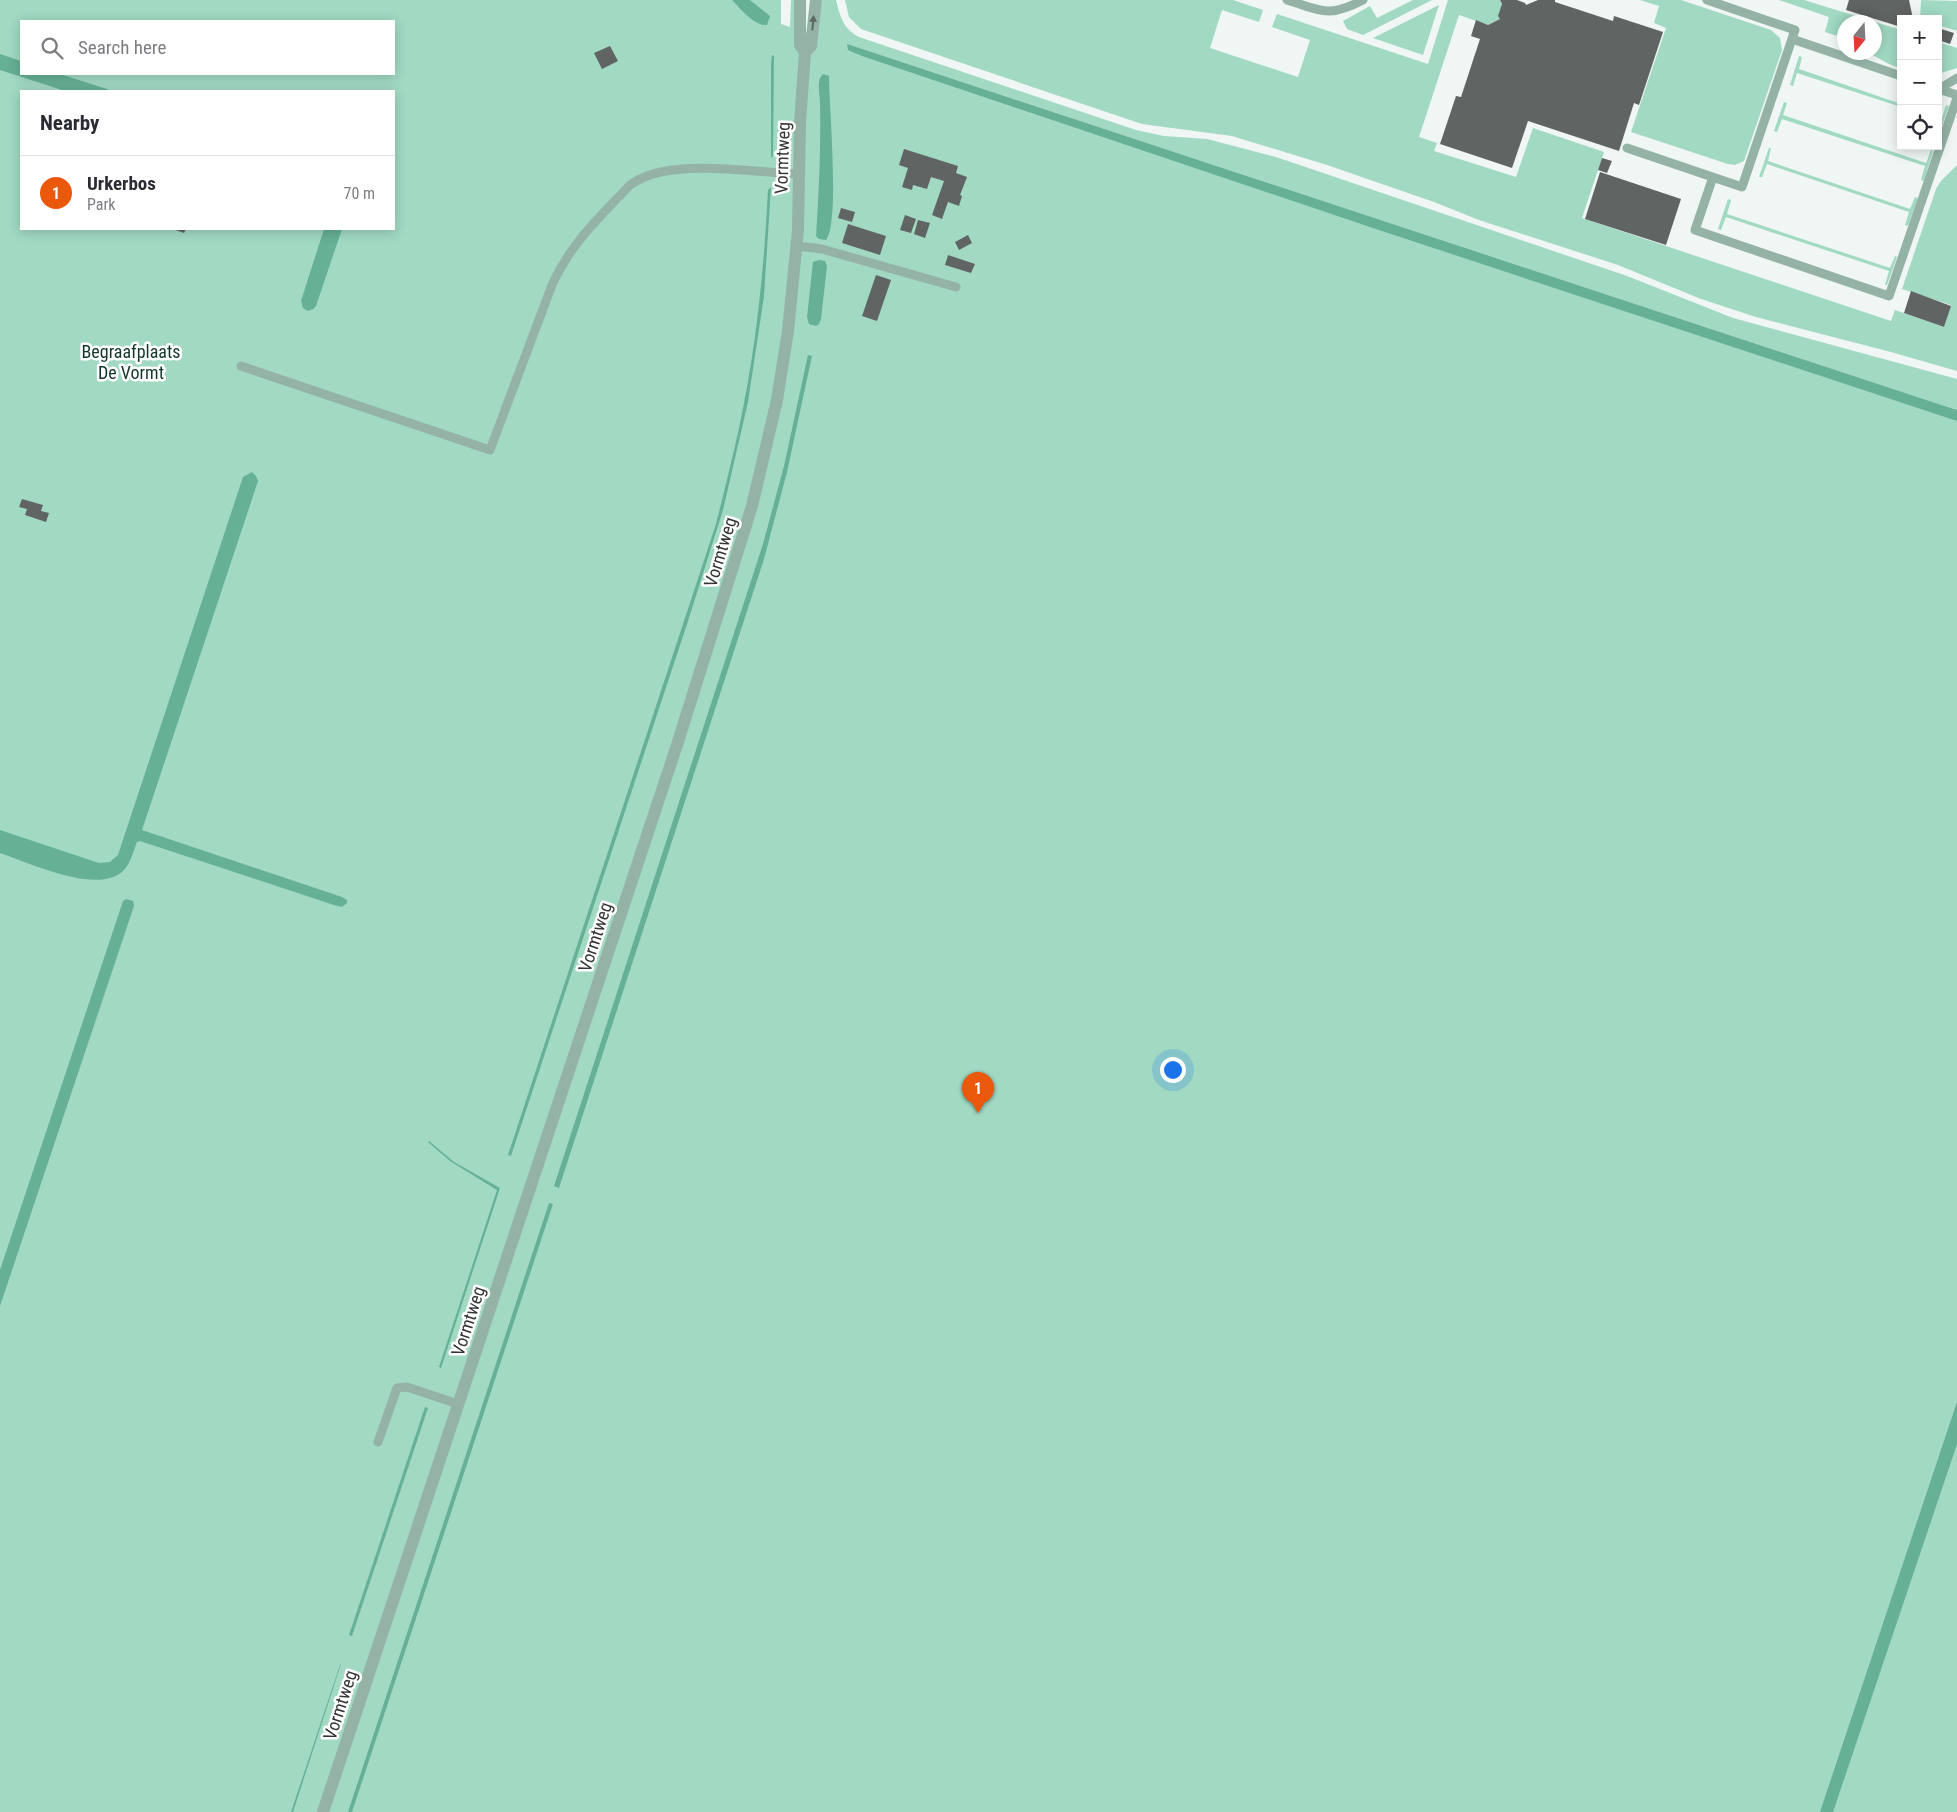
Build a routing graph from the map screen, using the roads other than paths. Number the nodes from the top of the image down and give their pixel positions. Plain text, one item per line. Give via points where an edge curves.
1 (800, 0) edge
2 (816, 0) edge
3 (1287, 0) edge
4 (1363, 0) edge
5 (1707, 0) edge
6 (1792, 39) junction
7 (805, 52) junction
8 (1897, 75) edge
9 (1957, 78) edge
10 (1942, 87) edge
11 (1942, 90) edge
12 (1957, 96) edge
13 (1627, 148) dead end
14 (799, 174) junction
15 (1713, 177) junction
16 (797, 246) junction
17 (956, 287) dead end
18 (241, 366) dead end
19 (458, 1404) junction
20 (378, 1442) dead end
21 (323, 1812) edge

1 - 7 street, Vormtweg via 800,45
7 -> 2 street, Vormtweg via 811,46
3 - 4 lane via 1333,12
5 - 6 lane via 1795,30
6 - 8 lane
6 - 15 lane via 1742,187
7 - 14 street, Vormtweg
9 - 10 lane
11 - 12 lane
12 - 15 lane via 1889,296 1695,230
13 - 15 lane
14 - 16 street, Vormtweg
14 - 18 lane via 674,170 648,175 630,185 588,229 562,263 490,450
16 - 17 lane via 822,249
16 - 19 street, Vormtweg via 788,331 776,400 744,536
19 - 20 lane via 407,1387 397,1388
19 - 21 street, Vormtweg

